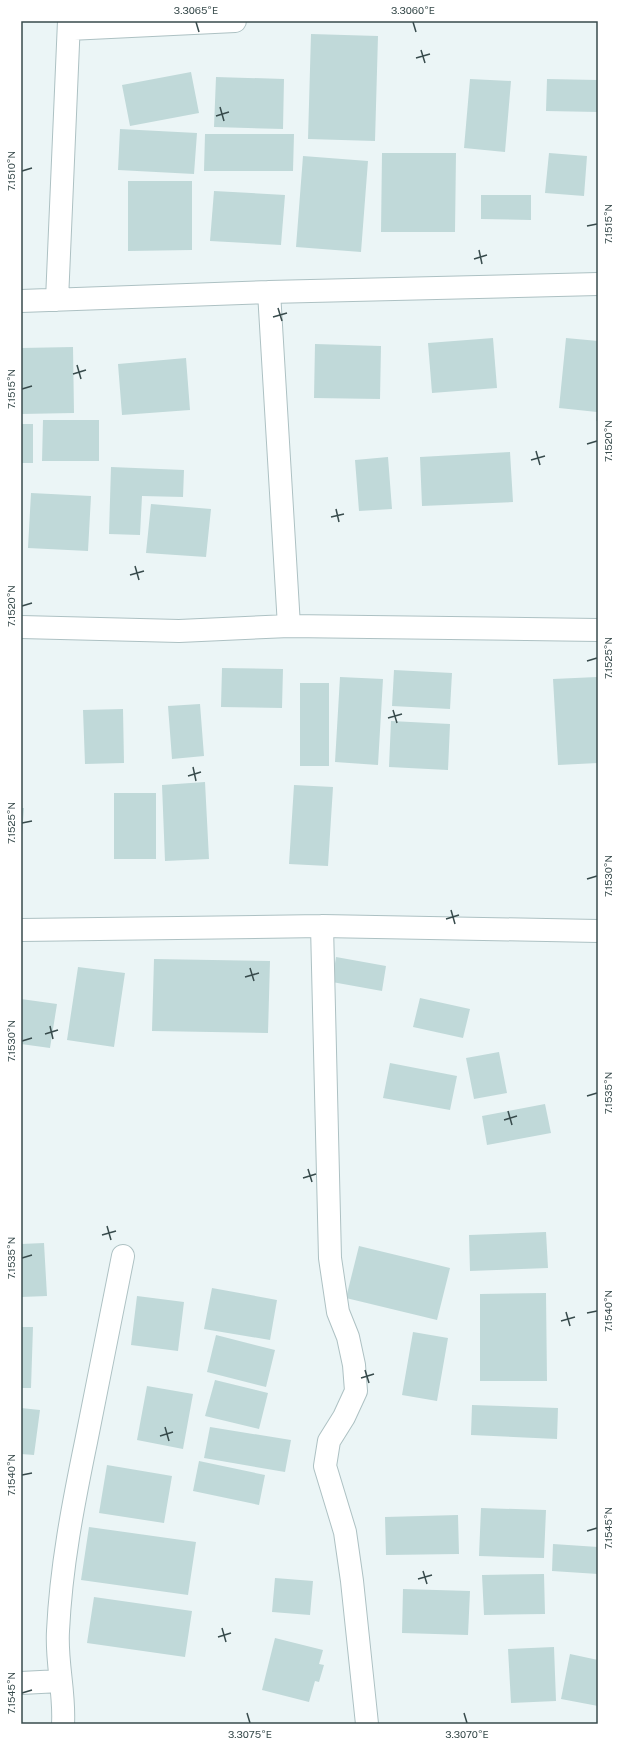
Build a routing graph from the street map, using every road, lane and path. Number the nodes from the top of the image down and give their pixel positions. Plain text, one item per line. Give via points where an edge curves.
1 (235, 21) edge
2 (69, 25) edge
3 (598, 284) edge
4 (269, 292) junction
5 (57, 300) junction
6 (21, 301) edge
7 (289, 626) junction
8 (21, 627) edge
9 (598, 630) edge
10 (322, 926) junction
11 (21, 930) edge
12 (598, 932) edge
13 (123, 1256) dead end
14 (60, 1681) junction
15 (21, 1683) edge
16 (63, 1724) edge
17 (366, 1724) edge

1 - 2 street
2 - 5 street
3 - 4 street
4 - 5 street
4 - 7 street
5 - 6 street
7 - 8 street via 179,631
7 - 9 street
10 - 11 street
10 - 12 street
10 - 17 street via 330,1258 338,1312 348,1337 354,1365 356,1391 329,1441 325,1466 345,1532
13 - 14 street via 70,1519 58,1632
14 - 15 street
14 - 16 street

